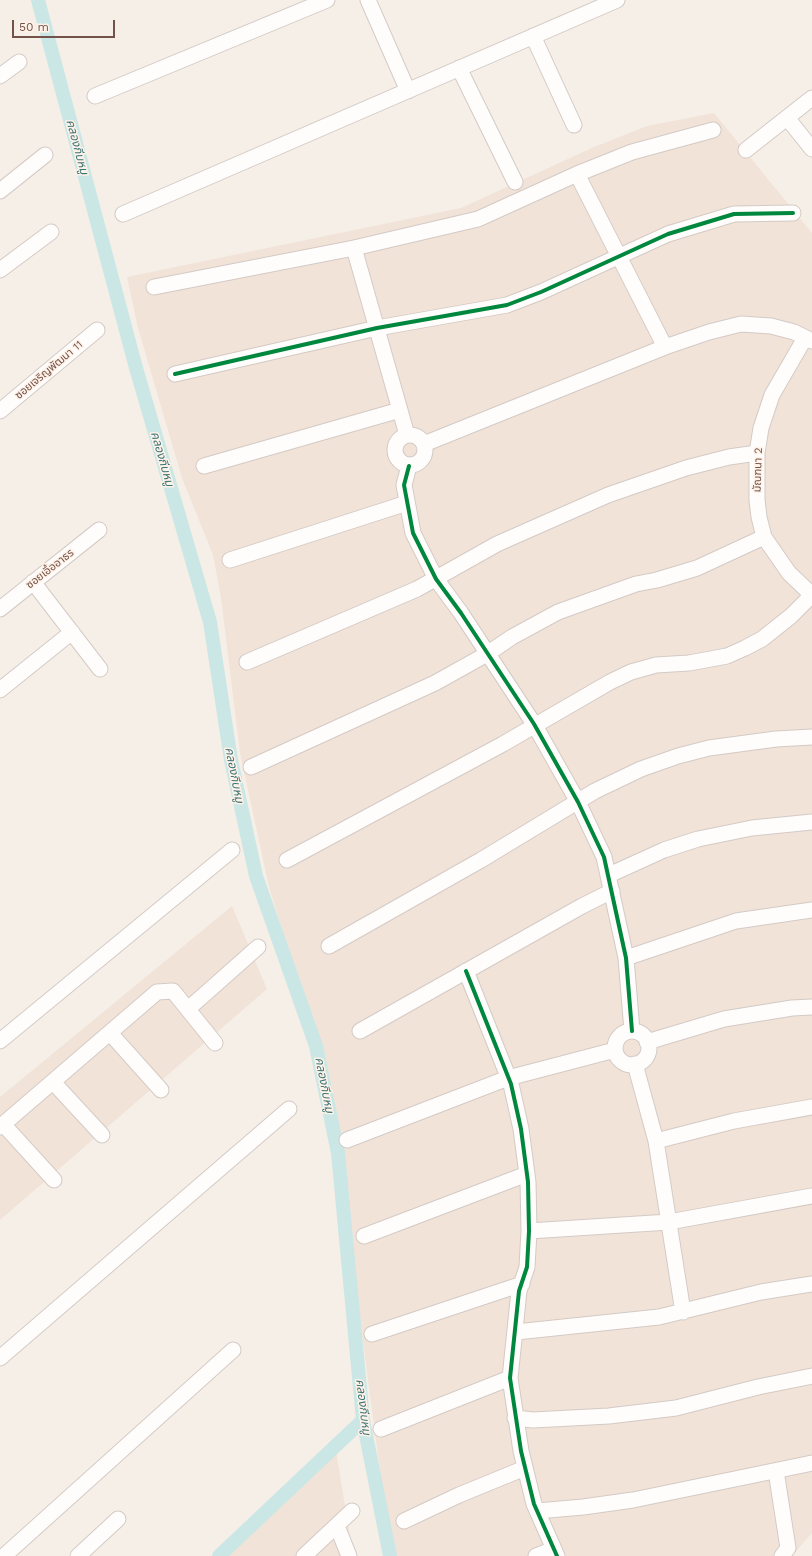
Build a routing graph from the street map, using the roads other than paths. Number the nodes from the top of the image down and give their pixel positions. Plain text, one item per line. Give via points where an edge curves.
1 (327, 0) edge
2 (368, 0) edge
3 (617, 0) edge
4 (533, 36) junction
5 (19, 62) dead end
6 (459, 68) junction
7 (0, 76) edge
8 (408, 91) junction
9 (95, 96) dead end
10 (812, 98) edge
11 (788, 119) junction
12 (574, 125) dead end
13 (713, 130) dead end
14 (812, 149) edge
15 (746, 150) dead end
16 (45, 155) dead end
17 (576, 174) junction
18 (515, 182) dead end
19 (0, 191) edge
20 (793, 213) dead end
21 (123, 214) dead end
22 (51, 232) dead end
23 (354, 248) junction
24 (619, 255) junction
25 (0, 270) edge
26 (154, 288) dead end
27 (377, 328) junction
28 (97, 330) dead end
29 (809, 339) edge
30 (665, 347) junction
31 (175, 374) dead end
32 (400, 410) junction
33 (0, 411) edge
34 (407, 435) junction
35 (424, 444) junction
36 (757, 453) junction
37 (204, 466) dead end
38 (409, 466) junction
39 (407, 503) junction
40 (99, 530) dead end
41 (764, 537) junction
42 (230, 560) dead end
43 (436, 579) junction
44 (33, 582) junction
45 (812, 595) edge
46 (0, 609) edge
47 (72, 632) junction
48 (487, 654) junction
49 (247, 662) dead end
50 (100, 668) dead end
51 (0, 690) edge
52 (534, 724) junction
53 (812, 737) edge
54 (251, 767) dead end
55 (578, 802) junction
56 (812, 822) edge
57 (232, 850) dead end
58 (287, 860) dead end
59 (609, 875) junction
60 (612, 891) junction
61 (812, 910) edge
62 (258, 946) dead end
63 (329, 946) dead end
64 (626, 958) junction
65 (466, 971) junction
66 (812, 1007) edge
67 (188, 1009) junction
68 (360, 1031) dead end
69 (632, 1031) junction
70 (110, 1033) junction
71 (0, 1040) edge
72 (648, 1042) junction
73 (216, 1043) dead end
74 (615, 1050) junction
75 (635, 1064) junction
76 (508, 1078) junction
77 (53, 1082) junction
78 (161, 1090) dead end
79 (812, 1107) edge
80 (289, 1109) dead end
81 (2, 1125) edge
82 (102, 1135) dead end
83 (347, 1140) dead end
84 (656, 1140) junction
85 (527, 1174) junction
86 (54, 1180) dead end
87 (812, 1196) edge
88 (669, 1222) junction
89 (529, 1231) junction
90 (364, 1236) dead end
91 (522, 1284) junction
92 (812, 1284) edge
93 (683, 1312) junction
94 (516, 1332) junction
95 (372, 1334) dead end
96 (233, 1350) dead end
97 (0, 1358) edge
98 (812, 1376) edge
99 (510, 1378) junction
100 (516, 1418) junction
101 (381, 1429) dead end
102 (812, 1463) edge
103 (525, 1468) junction
104 (776, 1471) junction
105 (352, 1511) dead end
106 (537, 1512) junction
107 (118, 1519) dead end
108 (404, 1521) dead end
109 (337, 1526) junction
110 (555, 1552) edge
111 (4, 1556) edge
112 (78, 1556) edge
113 (304, 1556) edge
114 (349, 1556) edge
115 (536, 1556) edge
116 (782, 1556) edge

1 - 9 street
2 - 8 street
3 - 4 street
4 - 6 street
4 - 12 street
5 - 7 street
6 - 8 street
6 - 18 street
8 - 21 street
10 - 11 street
11 - 14 street
11 - 15 street
13 - 17 street via 632,152
16 - 19 street
17 - 23 street via 478,218
17 - 24 street
20 - 24 street via 734,214 668,234
22 - 25 street
23 - 26 street
23 - 27 street
24 - 27 street via 507,305
24 - 30 street
27 - 31 street
27 - 32 street
28 - 33 street, ซอยเจริญพัฒนา 11
29 - 30 street via 771,326 741,324
29 - 36 street, มัณฑนา 2 via 772,395 761,428
30 - 35 street
32 - 34 street
32 - 37 street
34 - 35 street via 420,438
34 - 38 street via 397,442 395,448 398,460
35 - 38 street via 424,456
36 - 41 street, มัณฑนา 2 via 757,500
36 - 43 street via 686,468 608,495 497,544
38 - 39 street via 404,485
39 - 42 street
39 - 43 street via 413,533
40 - 44 street, ซอยเอิ้ออาธร
41 - 45 street, มัณฑนา 2 via 789,573
41 - 48 street via 697,568 636,584 558,612 512,636
43 - 48 street
43 - 49 street
44 - 46 street, ซอยเอิ้ออาธร
44 - 47 street
45 - 52 street via 762,639 745,648 727,656 631,672
47 - 50 street
47 - 51 street
48 - 52 street
48 - 54 street via 435,683
52 - 55 street
52 - 58 street via 503,744
53 - 55 street via 709,748 678,756 642,769
55 - 59 street via 604,857
55 - 63 street
56 - 59 street via 752,828 698,839 657,852
57 - 71 street
59 - 60 street
60 - 64 street
60 - 65 street
61 - 64 street via 736,921
62 - 67 street
64 - 69 street
65 - 68 street
65 - 76 street
66 - 72 street via 724,1020
67 - 70 street via 173,991 157,992
67 - 73 street
69 - 72 street via 642,1034
69 - 74 street via 625,1032 619,1037
70 - 77 street
70 - 78 street
72 - 75 street via 647,1056 642,1062
74 - 75 street via 622,1062
74 - 76 street
75 - 84 street
76 - 83 street
76 - 85 street via 521,1129
77 - 81 street
77 - 82 street
79 - 84 street via 734,1120
80 - 97 street
81 - 86 street
84 - 88 street
85 - 89 street
85 - 90 street
87 - 88 street
88 - 89 street
88 - 93 street
89 - 91 street
91 - 94 street
91 - 95 street
92 - 93 street via 761,1292
93 - 94 street via 659,1317
94 - 99 street
96 - 111 street
98 - 100 street via 676,1408 609,1416 533,1420
99 - 100 street
99 - 101 street
100 - 103 street
102 - 104 street
103 - 106 street
103 - 108 street
104 - 106 street via 633,1500
104 - 116 street via 788,1548
105 - 109 street
106 - 110 street
107 - 112 street
109 - 113 street
109 - 114 street
110 - 115 street

